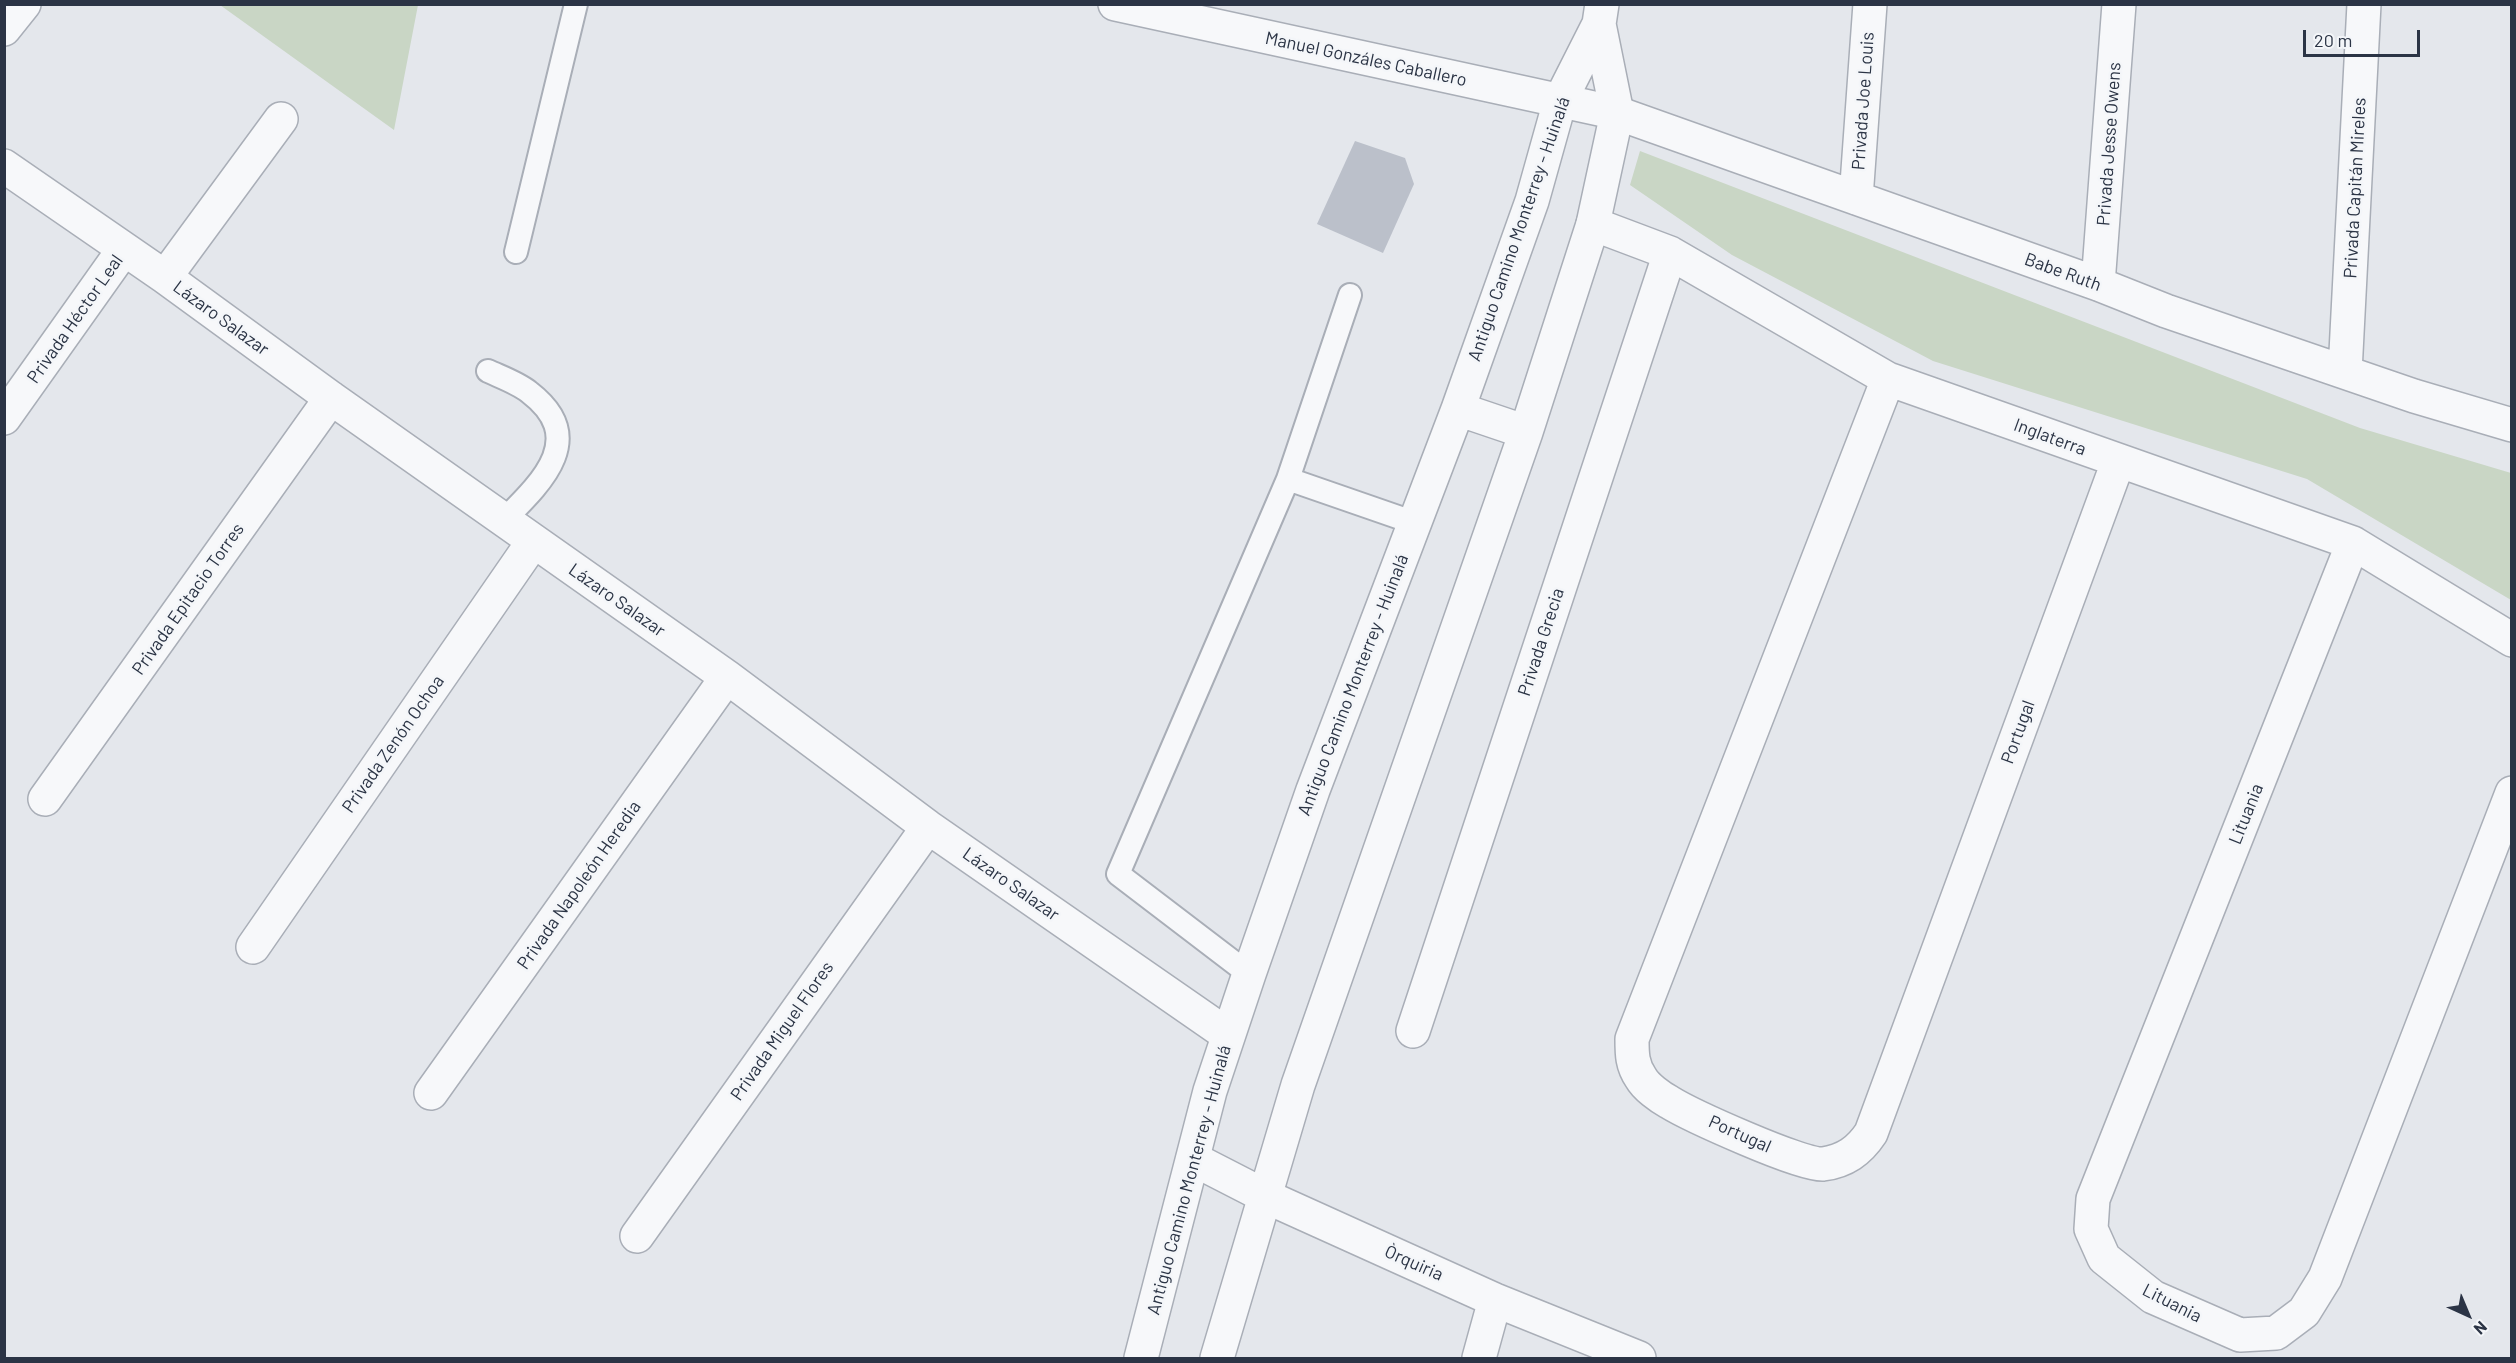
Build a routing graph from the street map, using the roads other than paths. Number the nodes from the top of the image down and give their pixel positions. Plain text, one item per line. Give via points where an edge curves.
1 (24, 4) edge
2 (576, 4) edge
3 (1115, 4) edge
4 (1870, 4) edge
5 (2119, 4) edge
6 (2364, 4) edge
7 (1600, 14) edge
8 (4, 29) edge
9 (1560, 101) junction
10 (1617, 113) junction
11 (281, 119) dead end
12 (4, 166) edge
13 (1856, 198) junction
14 (1593, 224) junction
15 (124, 249) junction
16 (516, 252) dead end
17 (1670, 253) junction
18 (165, 277) junction
19 (2098, 284) junction
20 (1350, 295) dead end
21 (488, 371) dead end
22 (2345, 372) junction
23 (1888, 379) junction
24 (331, 398) junction
25 (1458, 409) junction
26 (4, 418) edge
27 (2511, 425) edge
28 (1526, 432) junction
29 (2118, 462) junction
30 (1288, 480) junction
31 (503, 520) junction
32 (1414, 523) junction
33 (534, 542) junction
34 (2353, 543) junction
35 (2511, 640) edge
36 (727, 677) junction
37 (2511, 793) edge
38 (45, 799) dead end
39 (928, 827) junction
40 (253, 947) dead end
41 (1249, 974) junction
42 (1413, 1031) dead end
43 (1228, 1035) junction
44 (431, 1093) dead end
45 (1193, 1159) junction
46 (1267, 1197) junction
47 (637, 1236) dead end
48 (1496, 1300) junction
49 (1142, 1359) edge
50 (1217, 1359) edge
51 (1479, 1359) edge
52 (1640, 1359) edge

1 - 8 street
2 - 16 lane
3 - 9 street, Manuel Gonzáles Caballero
4 - 13 street, Privada Joe Louis
5 - 19 street, Privada Jesse Owens
6 - 22 street, Privada Capitán Mireles
7 - 9 street, Antiguo Camino Monterrey - Huinalá
7 - 10 street, Antiguo Camino Monterrey - Huinalá
9 - 10 street, Manuel Gonzáles Caballero
9 - 25 street, Antiguo Camino Monterrey - Huinalá via 1532,201
10 - 13 street, Babe Ruth
10 - 14 street, Antiguo Camino Monterrey - Huinalá
11 - 18 street
12 - 15 street, Lázaro Salazar
13 - 19 street, Babe Ruth
14 - 17 street, Inglaterra
14 - 28 street, Antiguo Camino Monterrey - Huinalá
15 - 18 street, Lázaro Salazar
15 - 26 street, Privada Héctor Leal
17 - 23 street, Inglaterra
17 - 42 street, Privada Grecia
18 - 24 street, Lázaro Salazar
19 - 22 street, Babe Ruth
20 - 30 lane
21 - 31 lane via 529,391 555,420 558,454 535,489
22 - 27 street, Babe Ruth
23 - 29 street, Inglaterra
23 - 29 street, Portugal via 1632,1039 1632,1064 1642,1080 1669,1102 1796,1160 1821,1164 1842,1159 1859,1150 1871,1133
24 - 31 street, Lázaro Salazar
24 - 38 street, Privada Epitacio Torres
25 - 28 street
25 - 32 street, Antiguo Camino Monterrey - Huinalá
28 - 46 street, Antiguo Camino Monterrey - Huinalá via 1298,1085
29 - 34 street, Inglaterra
30 - 32 lane
30 - 41 lane via 1118,874
31 - 33 street, Lázaro Salazar
32 - 41 street, Antiguo Camino Monterrey - Huinalá via 1313,790
33 - 36 street, Lázaro Salazar
33 - 40 street, Privada Zenón Ochoa
34 - 35 street, Inglaterra
34 - 37 street, Lituania via 2093,1198 2091,1229 2104,1258 2127,1278 2153,1297 2241,1335 2276,1333 2304,1312 2325,1278
36 - 39 street, Lázaro Salazar
36 - 44 street, Privada Napoleón Heredia
39 - 43 street, Lázaro Salazar
39 - 47 street, Privada Miguel Flores
41 - 43 street, Antiguo Camino Monterrey - Huinalá
43 - 45 street, Antiguo Camino Monterrey - Huinalá
45 - 46 street, Òrquiria
45 - 49 street, Antiguo Camino Monterrey - Huinalá
46 - 48 street, Òrquiria
46 - 50 street, Antiguo Camino Monterrey - Huinalá
48 - 51 street
48 - 52 street, Òrquiria

